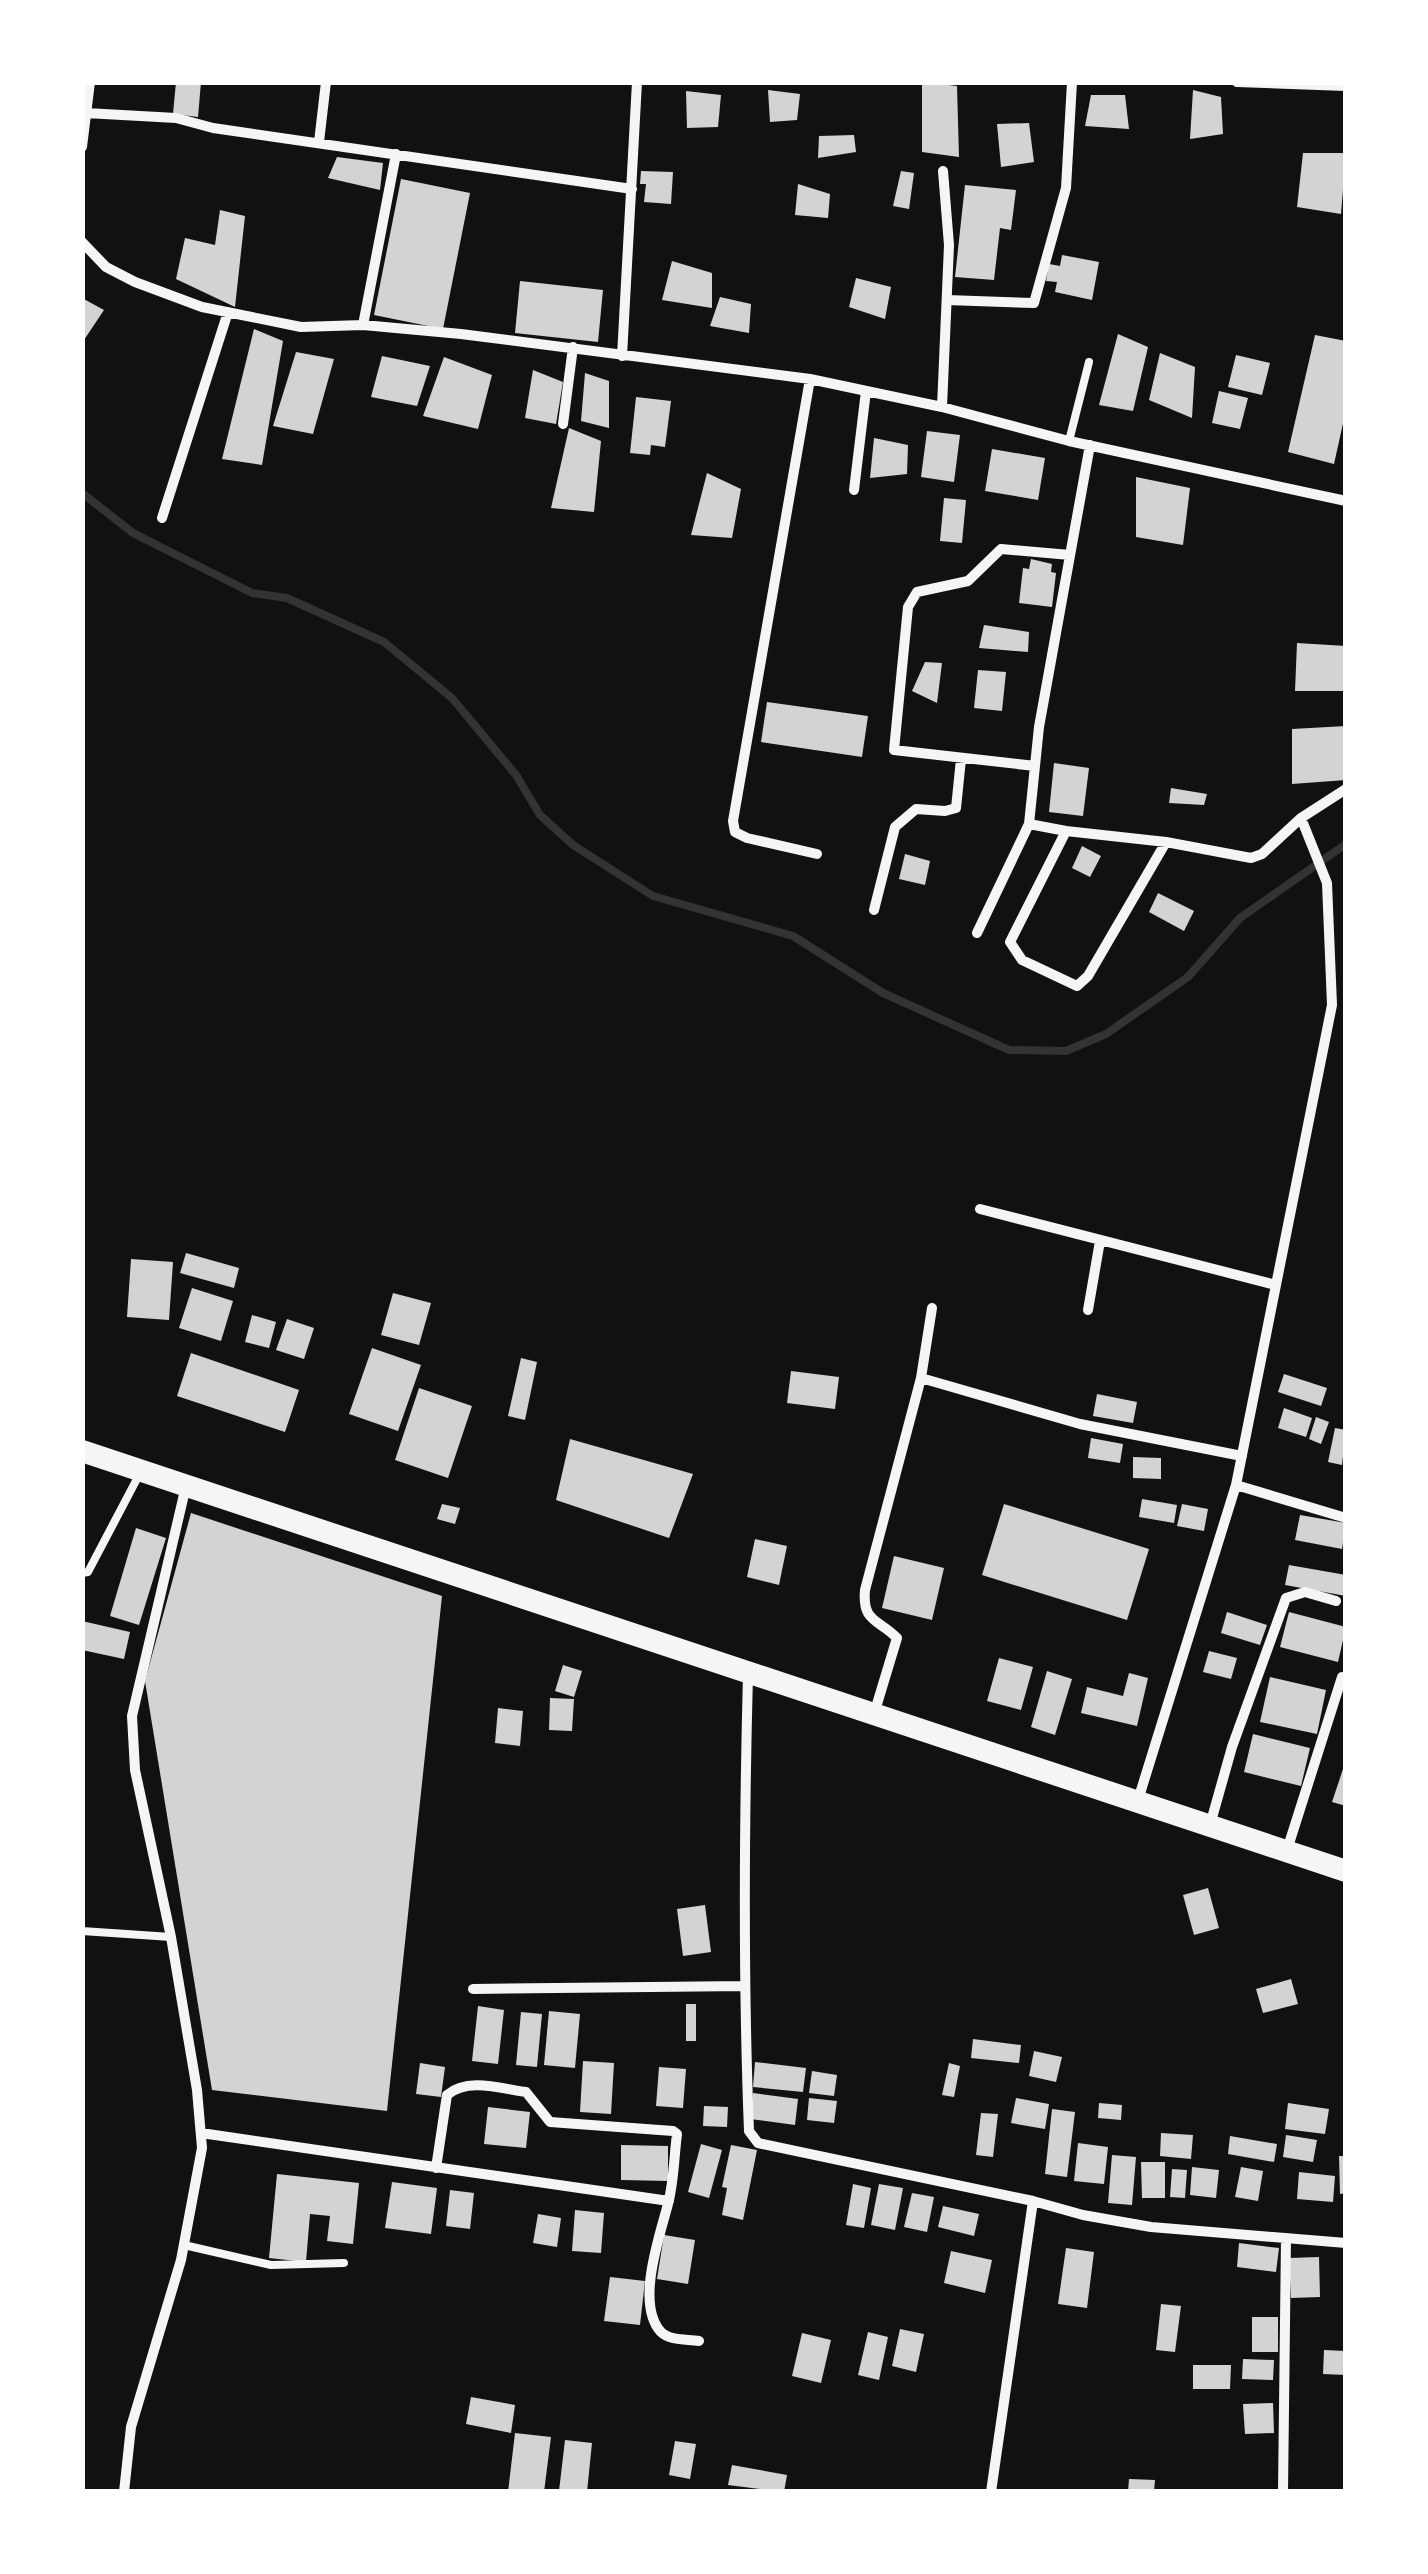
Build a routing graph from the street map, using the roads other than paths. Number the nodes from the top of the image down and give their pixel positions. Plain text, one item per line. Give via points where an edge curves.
1 (90, 82) edge
2 (326, 82) edge
3 (638, 82) edge
4 (1072, 82) edge
5 (1237, 82) edge
6 (1346, 86) edge
7 (86, 114) junction
8 (319, 142) junction
9 (82, 146) edge
10 (396, 154) junction
11 (943, 171) dead end
12 (632, 190) junction
13 (82, 242) edge
14 (946, 300) junction
15 (228, 312) junction
16 (362, 326) junction
17 (573, 347) junction
18 (622, 356) junction
19 (1089, 362) dead end
20 (810, 378) junction
21 (866, 390) junction
22 (942, 407) junction
23 (563, 424) dead end
24 (1069, 441) junction
25 (1090, 446) junction
26 (854, 490) dead end
27 (1346, 501) edge
28 (162, 518) dead end
29 (1070, 555) junction
30 (960, 759) junction
31 (1035, 766) junction
32 (1346, 789) edge
33 (1301, 818) junction
34 (1030, 824) junction
35 (1066, 831) junction
36 (1166, 842) junction
37 (817, 854) dead end
38 (874, 910) dead end
39 (977, 932) dead end
40 (980, 1209) dead end
41 (1100, 1241) junction
42 (1276, 1285) junction
43 (932, 1308) dead end
44 (1088, 1310) dead end
45 (921, 1378) junction
46 (82, 1450) edge
47 (1242, 1456) junction
48 (142, 1470) junction
49 (186, 1485) junction
50 (1236, 1485) junction
51 (1346, 1518) edge
52 (82, 1574) edge
53 (1336, 1600) dead end
54 (748, 1672) junction
55 (1342, 1677) dead end
56 (874, 1714) junction
57 (1138, 1802) junction
58 (1210, 1826) junction
59 (1287, 1851) junction
60 (1346, 1871) edge
61 (82, 1931) edge
62 (171, 1937) junction
63 (744, 1986) junction
64 (473, 1988) dead end
65 (201, 2133) junction
66 (436, 2168) junction
67 (669, 2201) junction
68 (1032, 2201) junction
69 (1286, 2238) junction
70 (1346, 2243) edge
71 (184, 2245) junction
72 (344, 2263) dead end
73 (698, 2340) dead end
74 (124, 2492) edge
75 (992, 2492) edge
76 (1282, 2492) edge

1 - 7 street
2 - 8 street
3 - 12 street
4 - 14 street via 1066,188 1034,303
5 - 6 street
7 - 8 street via 176,118
7 - 9 street
8 - 10 street
10 - 12 street
10 - 16 street
11 - 14 street
12 - 18 street
13 - 15 street via 135,282
14 - 22 street
15 - 16 street via 301,327
15 - 28 street
16 - 17 street
17 - 18 street
17 - 23 street
18 - 20 street
19 - 24 lane
20 - 21 street
20 - 37 street via 733,821 735,832 747,838
21 - 22 street
21 - 26 street
22 - 24 street
24 - 25 street
25 - 27 street
25 - 29 street
29 - 30 street via 1001,548 968,581 916,592 908,607 894,750
29 - 31 street
30 - 31 street
30 - 38 street via 956,808 916,810 895,826
31 - 34 street
32 - 33 street
33 - 36 street via 1251,858
33 - 42 street via 1328,883 1332,1004
34 - 35 street
34 - 39 street
35 - 36 street
35 - 36 street via 1010,942 1022,960 1077,986
40 - 41 street
41 - 42 street
41 - 44 street
42 - 47 street
43 - 45 street
45 - 47 street via 1080,1424
45 - 56 street via 865,1590 869,1616 897,1638
46 - 48 main road
47 - 50 street
48 - 49 main road
48 - 52 lane
49 - 54 main road
49 - 62 street via 132,1716 136,1770
50 - 51 street
50 - 57 street
53 - 58 street via 1305,1592 1286,1598
54 - 56 main road
54 - 63 street
55 - 59 street
56 - 57 main road
57 - 58 main road
58 - 59 main road
59 - 60 main road
61 - 62 lane
62 - 65 street
63 - 64 street
63 - 68 street via 749,2131 758,2143
65 - 66 street
65 - 71 street
66 - 67 street
66 - 67 street via 447,2096 461,2086 480,2085 526,2092 550,2122 673,2131
67 - 73 street via 654,2249 650,2298 655,2321 670,2338
68 - 69 street via 1151,2227
68 - 75 street
69 - 70 street
69 - 76 street
71 - 72 lane via 271,2265
71 - 74 street via 131,2427

